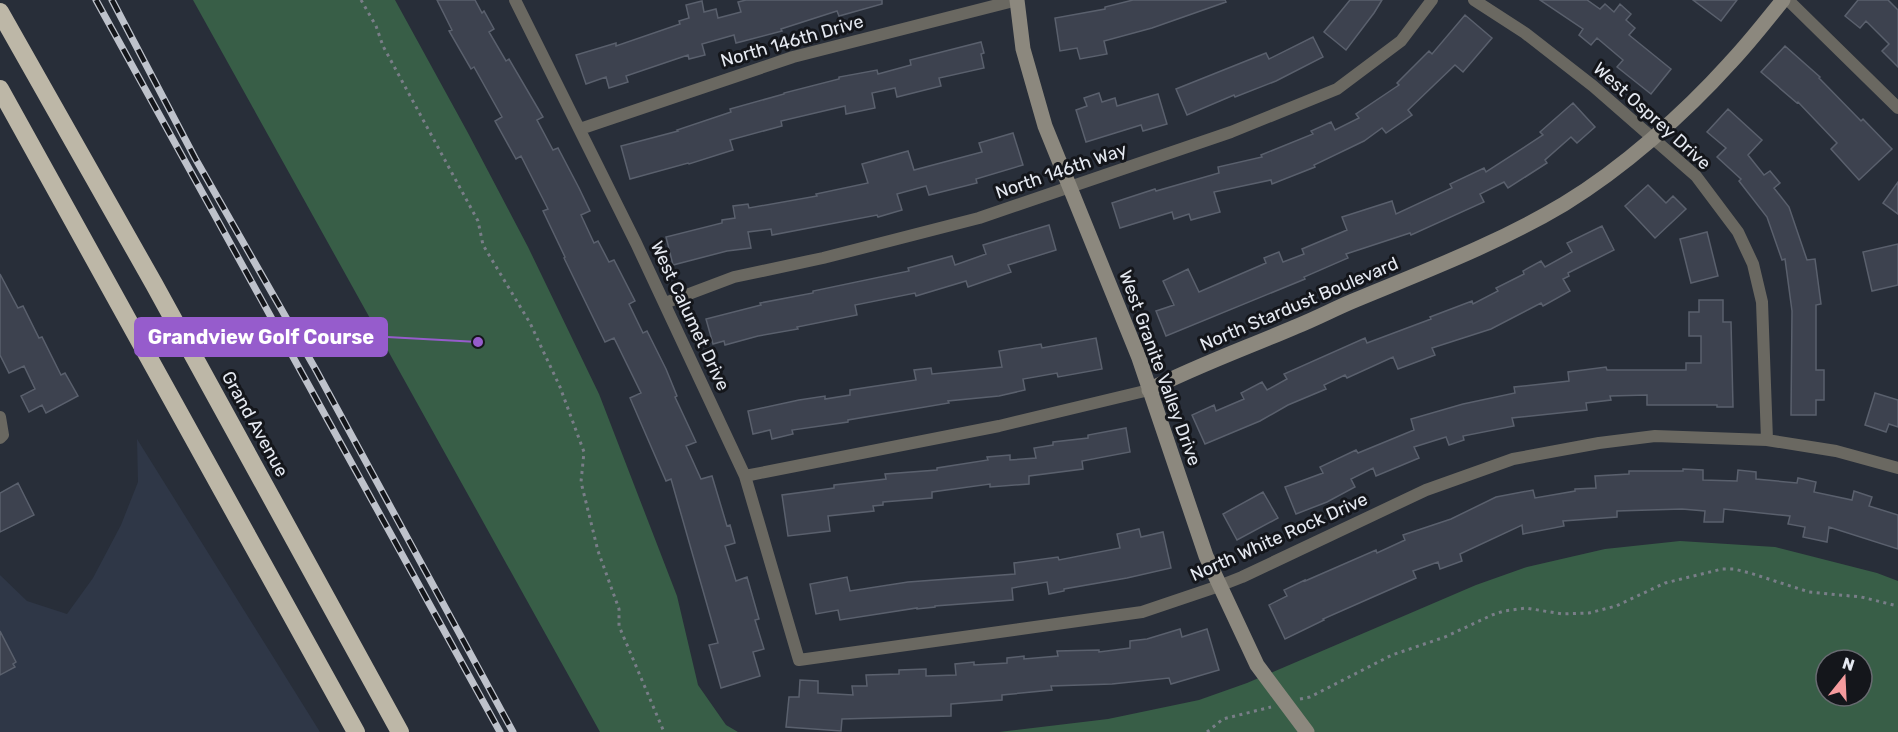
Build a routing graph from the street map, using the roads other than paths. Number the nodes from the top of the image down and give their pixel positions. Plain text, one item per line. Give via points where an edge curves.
1 (515, 0) edge
2 (1017, 0) edge
3 (1432, 0) edge
4 (1474, 0) edge
5 (1783, 0) edge
6 (1788, 0) edge
7 (0, 12) edge
8 (0, 89) edge
9 (1898, 108) edge
10 (580, 129) junction
11 (1652, 138) junction
12 (1069, 187) junction
13 (665, 303) junction
14 (1149, 390) junction
15 (0, 417) edge
16 (2, 436) edge
17 (1767, 440) junction
18 (1898, 468) edge
19 (745, 476) junction
20 (1219, 586) junction
21 (799, 660) joint
22 (356, 732) edge
23 (400, 732) edge
24 (1307, 732) edge

1 - 10 street, West Calumet Drive
2 - 10 street, North 146th Drive via 793,57
2 - 12 street, West Granite Valley Drive via 1023,49 1045,126
3 - 12 street, North 146th Way via 1401,41 1337,89 1231,132
4 - 11 street, West Osprey Drive via 1542,46
5 - 11 street, North Stardust Boulevard via 1730,63
6 - 9 street
7 - 23 highway, Grand Avenue
8 - 22 highway
10 - 13 street, West Calumet Drive
11 - 14 street, North Stardust Boulevard via 1566,203 1491,243
11 - 17 street, West Osprey Drive via 1696,176 1738,232 1753,264 1761,302
12 - 13 street, North 146th Way via 979,218 734,277
12 - 14 street, West Granite Valley Drive
13 - 19 street, West Calumet Drive
14 - 19 street, North Stardust Boulevard via 999,426
14 - 20 street, West Granite Valley Drive
15 - 16 street
17 - 18 street, North White Rock Drive via 1836,451
17 - 20 street, North White Rock Drive via 1655,436 1513,459 1426,490
19 - 21 street, West Calumet Drive
20 - 21 street, North White Rock Drive via 1142,612
20 - 24 street, West Granite Valley Drive via 1257,665

